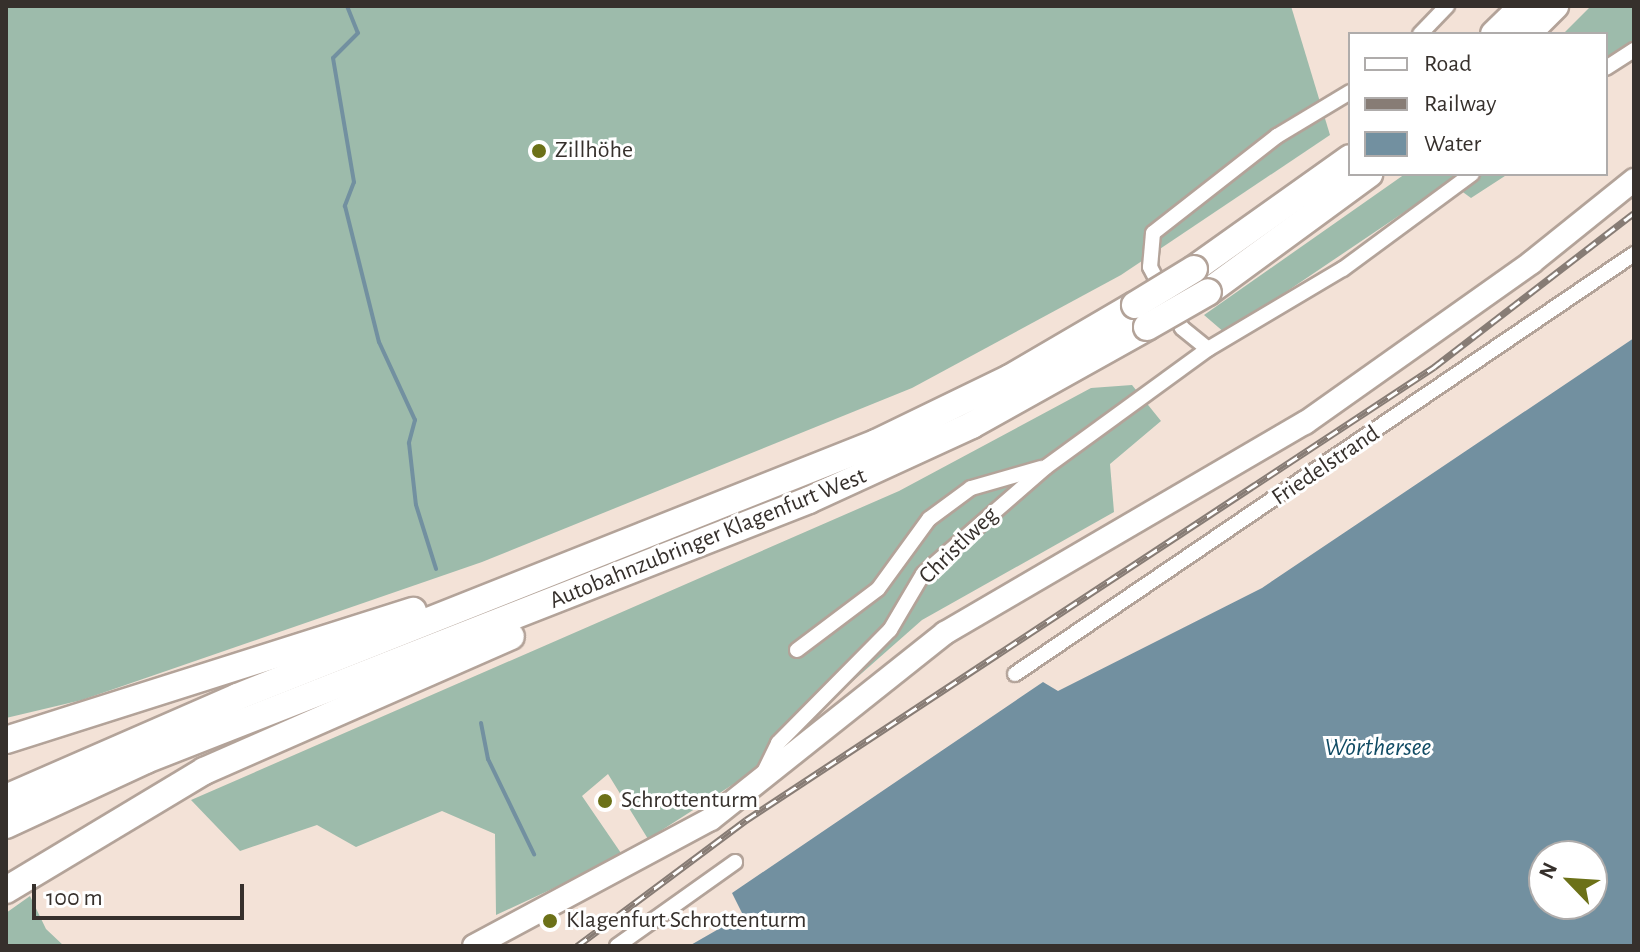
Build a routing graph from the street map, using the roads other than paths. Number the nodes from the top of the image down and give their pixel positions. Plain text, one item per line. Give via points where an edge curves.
1 (1447, 6) edge
2 (1523, 6) edge
3 (1555, 6) edge
4 (1422, 32) edge
5 (1496, 32) edge
6 (1529, 32) edge
7 (1634, 50) edge
8 (1608, 67) edge
9 (1348, 93) edge
10 (1348, 159) edge
11 (1366, 176) edge
12 (1469, 176) edge
13 (1634, 180) edge
14 (1634, 254) edge
15 (1141, 316) junction
16 (1208, 349) junction
17 (1046, 467) junction
18 (607, 581) junction
19 (529, 584) junction
20 (797, 650) dead end
21 (1015, 674) dead end
22 (6, 740) edge
23 (757, 787) junction
24 (6, 798) edge
25 (6, 825) edge
26 (735, 862) dead end
27 (6, 890) edge
28 (474, 946) edge
29 (617, 946) edge

1 - 4 street
2 - 5 highway
3 - 6 highway
7 - 8 street
9 - 16 street via 1277,136 1153,233 1150,267 1182,328
10 - 15 highway, Autobahnzubringer Klagenfurt West, bridge via 1194,269
11 - 15 highway, Autobahnzubringer Klagenfurt West, bridge via 1208,292
12 - 16 street, Christlweg via 1343,269
13 - 23 main road via 1532,262 1305,423 945,633
14 - 21 street, Friedelstrand
15 - 18 highway, Autobahnzubringer Klagenfurt West via 909,455
15 - 19 highway, Autobahnzubringer Klagenfurt West via 876,443
16 - 17 street, Christlweg
17 - 20 street via 971,488 929,519 878,589
17 - 23 street, Christlweg via 923,574 890,630 778,743
18 - 25 highway, Autobahnzubringer Klagenfurt West via 285,705
18 - 27 highway via 560,614 204,771
19 - 22 highway via 463,595
19 - 24 highway, Autobahnzubringer Klagenfurt West via 237,697
23 - 28 main road via 656,851
26 - 29 street

